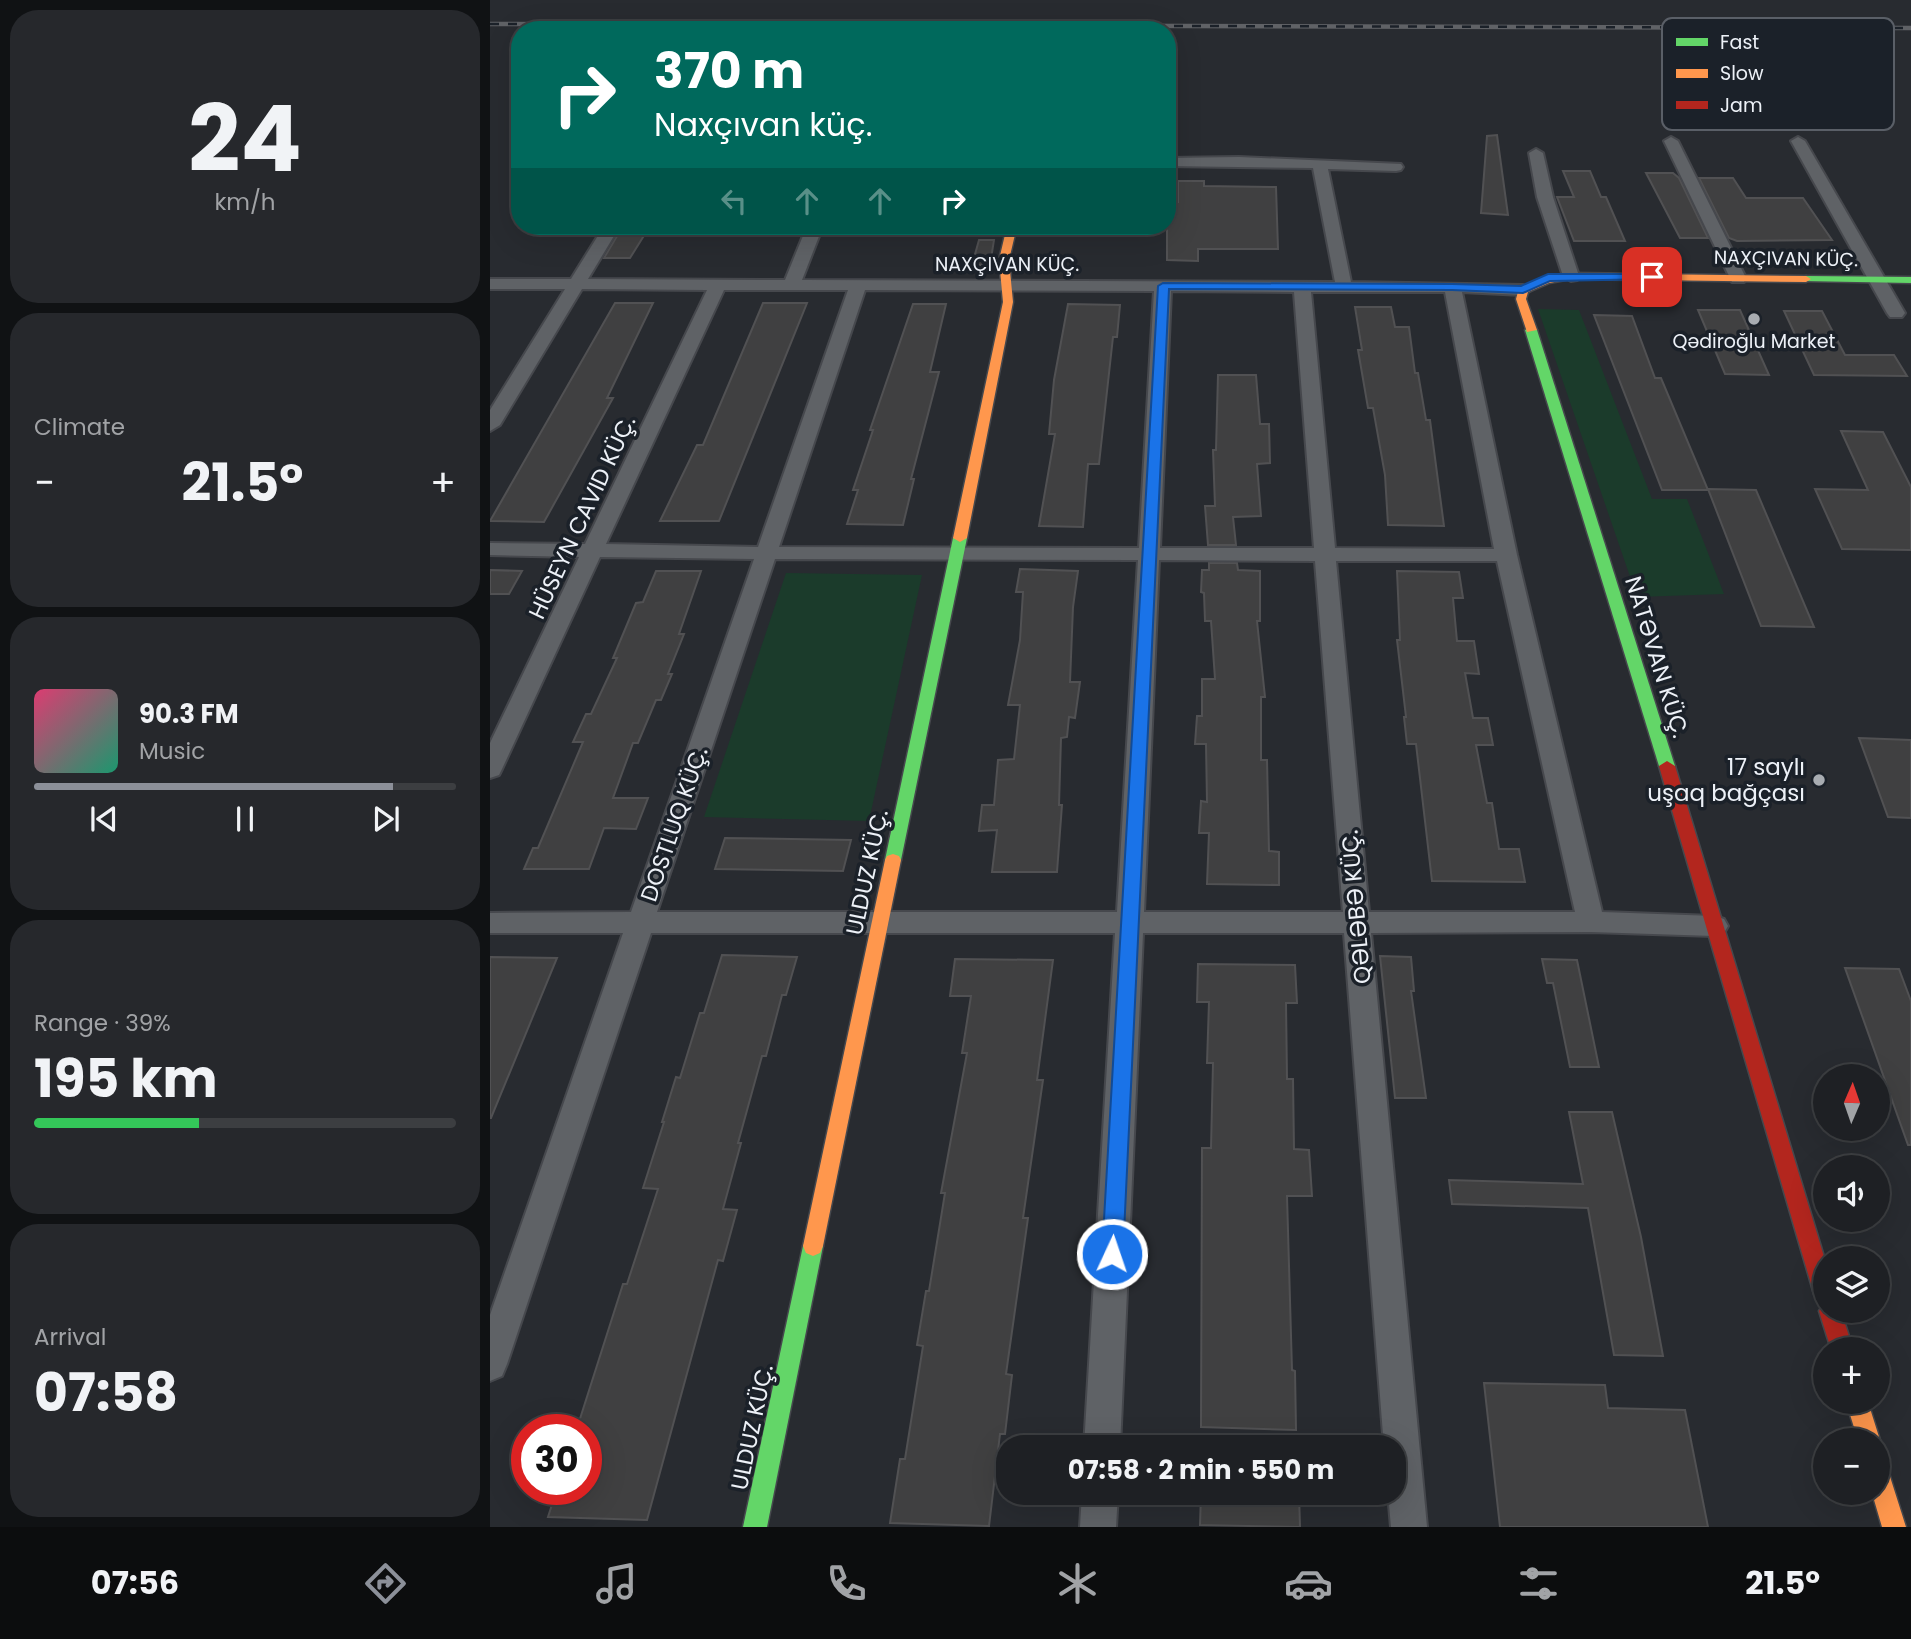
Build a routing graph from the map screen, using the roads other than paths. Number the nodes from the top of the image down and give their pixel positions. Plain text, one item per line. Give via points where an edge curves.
1 (1671, 141) dead end
2 (1798, 141) dead end
3 (1536, 153) dead end
4 (1176, 162) edge
5 (1320, 163) junction
6 (1396, 167) dead end
7 (606, 235) edge
8 (811, 235) edge
9 (1010, 235) edge
10 (1571, 276) junction
11 (1738, 278) junction
12 (1877, 280) junction
13 (1911, 280) edge
14 (490, 284) edge
15 (576, 284) junction
16 (792, 284) junction
17 (718, 285) junction
18 (858, 285) junction
19 (1005, 285) junction
20 (1163, 286) junction
21 (1302, 286) junction
22 (1344, 286) junction
23 (1529, 286) junction
24 (1452, 287) junction
25 (1896, 313) dead end
26 (490, 425) edge
27 (490, 549) edge
28 (593, 551) junction
29 (766, 553) junction
30 (957, 553) junction
31 (1149, 553) junction
32 (1325, 554) junction
33 (1506, 555) junction
34 (490, 769) edge
35 (1130, 921) junction
36 (880, 922) junction
37 (1591, 922) junction
38 (490, 923) edge
39 (640, 923) junction
40 (1357, 924) junction
41 (1714, 926) junction
42 (1813, 1254) edge
43 (490, 1364) edge
44 (1103, 1435) edge
45 (1099, 1505) edge
46 (1888, 1505) edge
47 (755, 1527) edge
48 (1098, 1527) edge
49 (1409, 1527) edge
50 (1894, 1527) edge

1 - 11 street
2 - 12 street
3 - 10 street
4 - 5 street
5 - 6 street
5 - 22 street
7 - 15 street
8 - 16 street
9 - 19 street, ULDUZ KÜÇ.
10 - 11 street
10 - 23 street
11 - 12 street
12 - 13 street
12 - 25 street
14 - 15 street
15 - 17 street
15 - 26 street
16 - 17 street
16 - 18 street
17 - 28 street, HÜSEYN CAVID KÜÇ.
18 - 19 street
18 - 29 street, DOSTLUQ KÜÇ.
19 - 20 street
19 - 30 street, ULDUZ KÜÇ. via 1006,314
20 - 21 street
20 - 31 street
21 - 22 street
21 - 32 street, QƏLƏBƏ KÜÇ.
22 - 24 street
23 - 24 street
23 - 41 street, NATƏVAN KÜÇ. via 1521,299 1526,320
24 - 33 street
27 - 28 street
28 - 29 street
28 - 34 street, HÜSEYN CAVID KÜÇ.
29 - 30 street
29 - 39 street, DOSTLUQ KÜÇ.
30 - 31 street
30 - 36 street, ULDUZ KÜÇ.
31 - 32 street
31 - 35 street
32 - 33 street
32 - 40 street, QƏLƏBƏ KÜÇ.
33 - 37 street
35 - 36 street
35 - 40 street
35 - 44 street
36 - 39 street
36 - 47 street, ULDUZ KÜÇ.
37 - 40 street
37 - 41 street
38 - 39 street
39 - 43 street, DOSTLUQ KÜÇ.
40 - 49 street, QƏLƏBƏ KÜÇ.
41 - 42 street, NATƏVAN KÜÇ.
45 - 48 street
46 - 50 street

